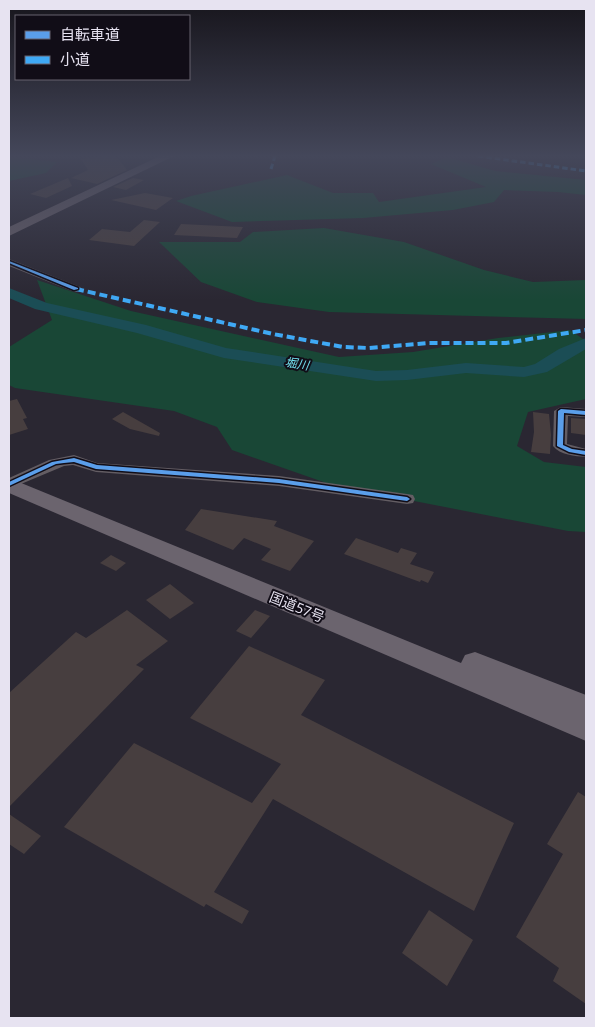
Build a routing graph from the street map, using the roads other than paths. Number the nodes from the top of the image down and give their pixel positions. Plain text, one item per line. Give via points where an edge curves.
1 (68, 204) edge
2 (9, 232) edge
3 (9, 262) edge
4 (76, 289) dead end
5 (586, 414) edge
6 (586, 453) edge
7 (13, 479) edge
8 (407, 499) dead end
9 (586, 708) edge
10 (586, 728) edge

1 - 2 main road
3 - 4 street
5 - 6 street via 562,411 560,446
7 - 8 street via 54,463 74,460 96,467 279,481
7 - 9 highway, 国道57号
7 - 10 highway, 国道57号 via 240,584

